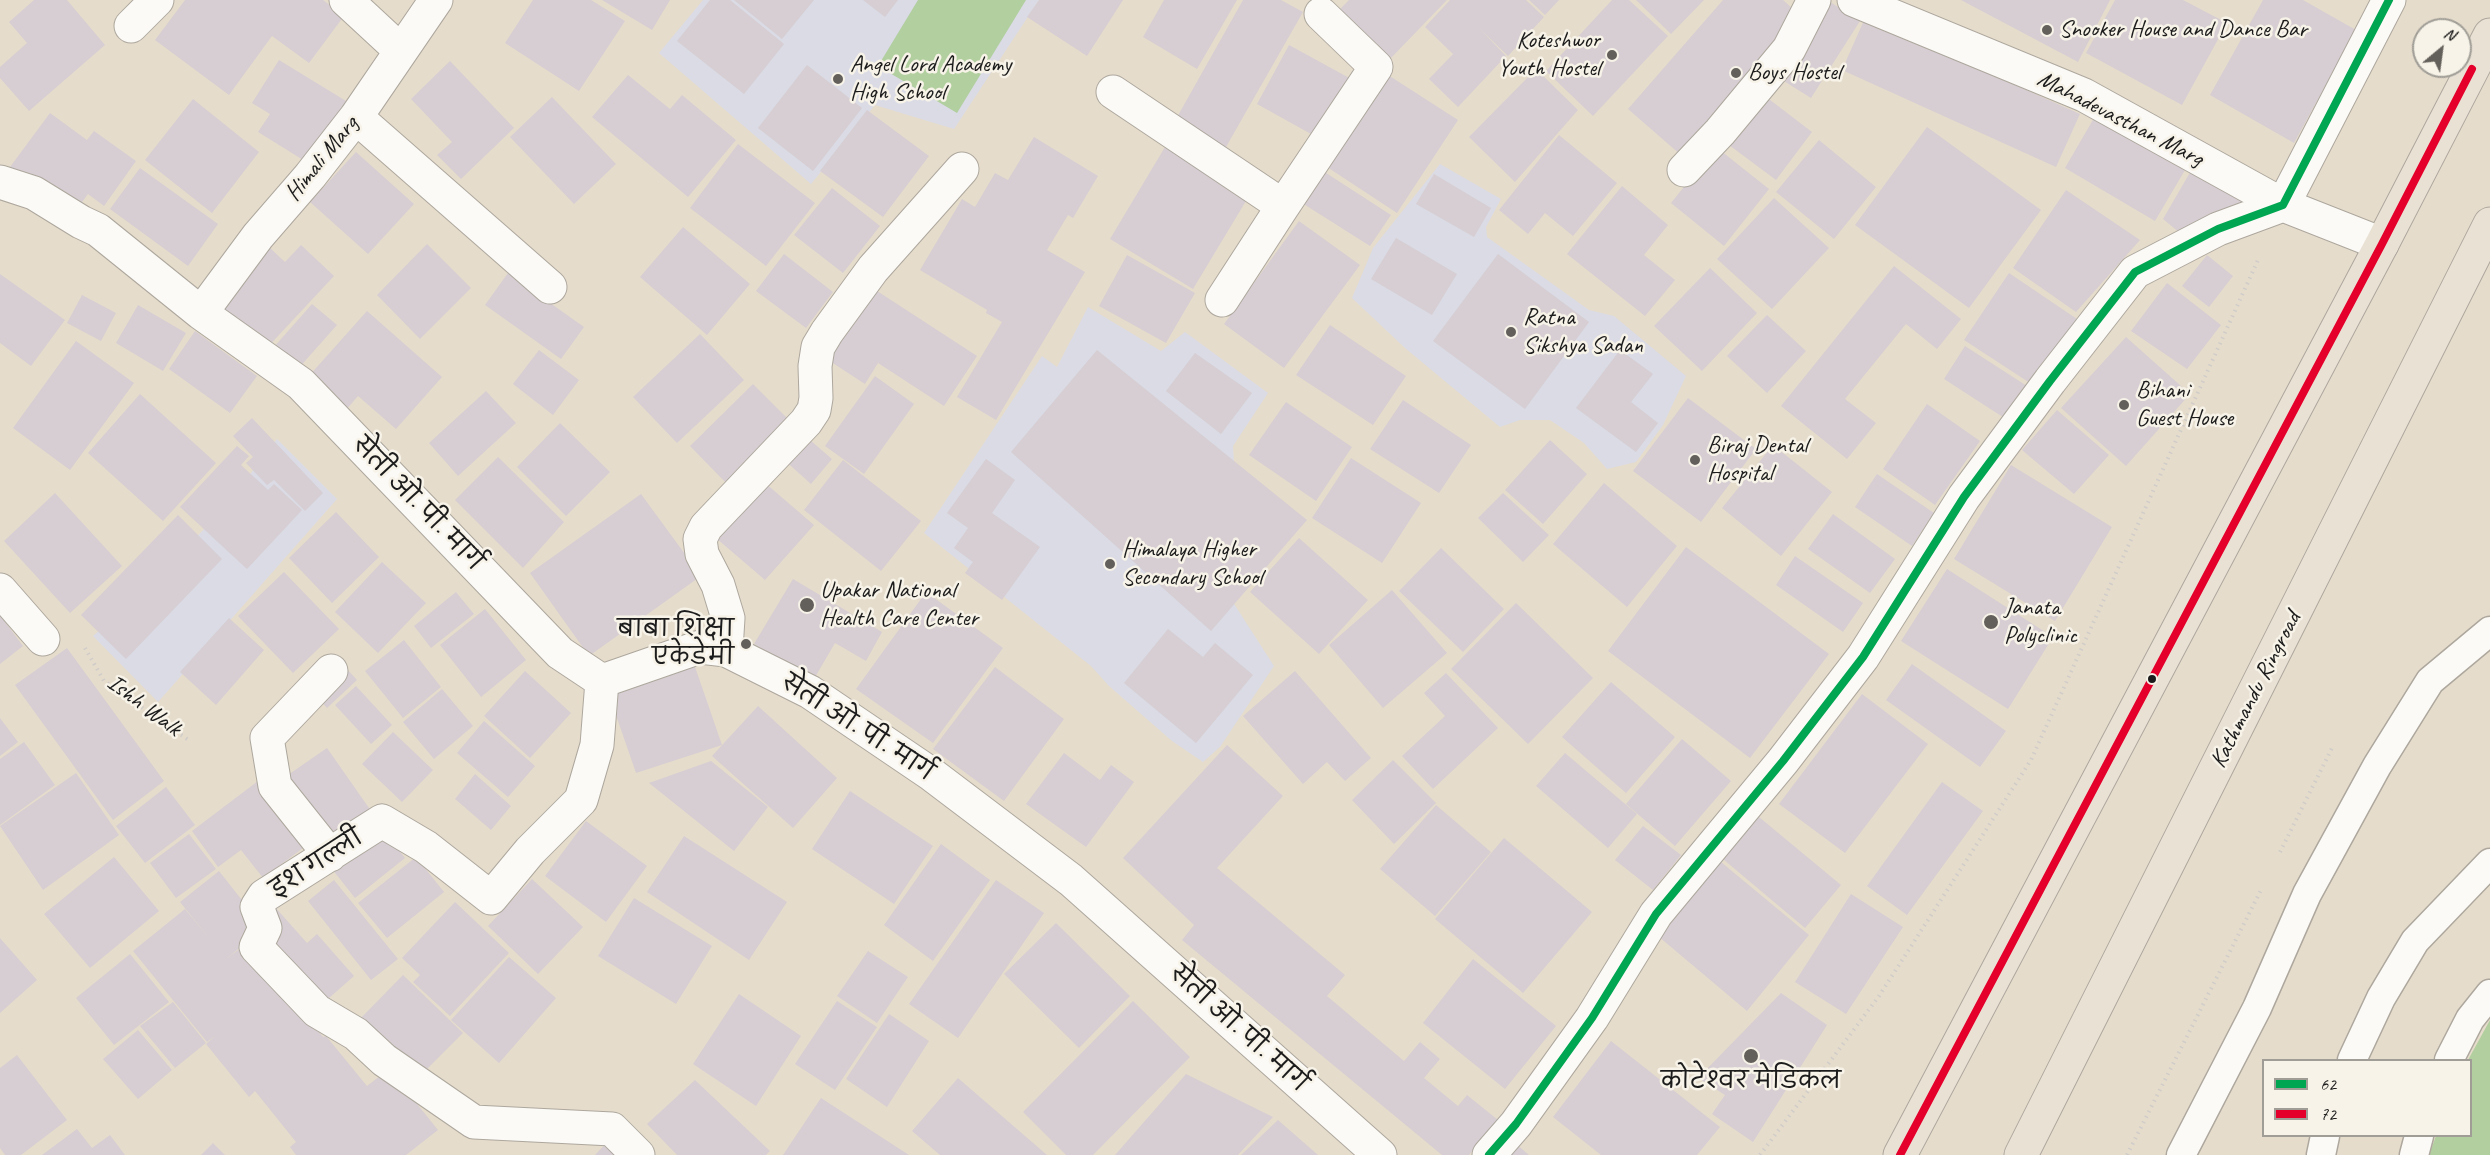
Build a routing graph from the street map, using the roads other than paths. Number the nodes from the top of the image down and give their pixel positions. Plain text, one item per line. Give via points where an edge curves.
1 (157, 0) edge
2 (346, 0) edge
3 (436, 0) edge
4 (1814, 0) edge
5 (1854, 0) edge
6 (2389, 0) edge
7 (1318, 4) edge
8 (131, 26) dead end
9 (2490, 35) edge
10 (400, 50) junction
11 (1113, 92) dead end
12 (356, 117) junction
13 (962, 169) dead end
14 (1684, 171) dead end
15 (0, 182) edge
16 (2283, 205) junction
17 (1283, 206) junction
18 (2490, 224) edge
19 (2382, 244) junction
20 (550, 287) dead end
21 (1222, 300) dead end
22 (201, 313) junction
23 (0, 590) edge
24 (2490, 631) edge
25 (43, 639) road end
26 (726, 650) junction
27 (331, 671) dead end
28 (602, 681) junction
29 (330, 855) junction
30 (2490, 863) edge
31 (2490, 994) edge
32 (2352, 1059) edge
33 (2450, 1059) edge
34 (2211, 1094) junction
35 (2325, 1137) edge
36 (2420, 1137) edge
37 (638, 1155) edge
38 (1380, 1155) edge
39 (1489, 1155) edge
40 (1900, 1155) edge
41 (2021, 1155) edge
42 (2181, 1155) edge
43 (2201, 1155) edge
44 (2320, 1155) edge
45 (2414, 1155) edge

1 - 8 street
2 - 10 street
3 - 10 street, Himali Marg
4 - 14 street via 1789,49
5 - 16 street, Mahadevasthan Marg via 2084,95
6 - 16 street
7 - 17 street via 1376,67
9 - 19 highway
10 - 12 street, Himali Marg
11 - 17 street
12 - 20 street
12 - 22 street, Himali Marg
13 - 26 street via 873,269 818,347 816,398 806,422 706,527 700,539 702,554 718,585 728,618
15 - 22 street, सेती ओ. पी. मार्ग via 34,193 98,230
16 - 19 street, Mahadevasthan Marg
16 - 39 street via 2218,230 2135,272 1964,497 1863,657 1784,761 1656,914 1592,1018
17 - 21 street
18 - 41 highway, Kathmandu Ringroad
19 - 40 highway
22 - 28 street, सेती ओ. पी. मार्ग via 302,384 560,652
23 - 25 street
24 - 34 lane via 2430,681 2377,766 2307,894 2257,1008
26 - 28 street, सेती ओ. पी. मार्ग via 700,647
26 - 38 street, सेती ओ. पी. मार्ग via 810,692 931,774 1071,880
27 - 29 street via 267,738 275,786
28 - 29 street, इश गल्ली via 597,745 581,800 530,850 491,898 426,847 382,821
29 - 37 street, इश गल्ली via 264,896 257,907 265,928 256,947 317,1011 356,1034 384,1060 474,1122 612,1129
30 - 32 lane via 2415,941 2381,998
31 - 33 lane via 2470,1019
34 - 42 lane
34 - 43 lane
35 - 44 lane
36 - 45 lane

